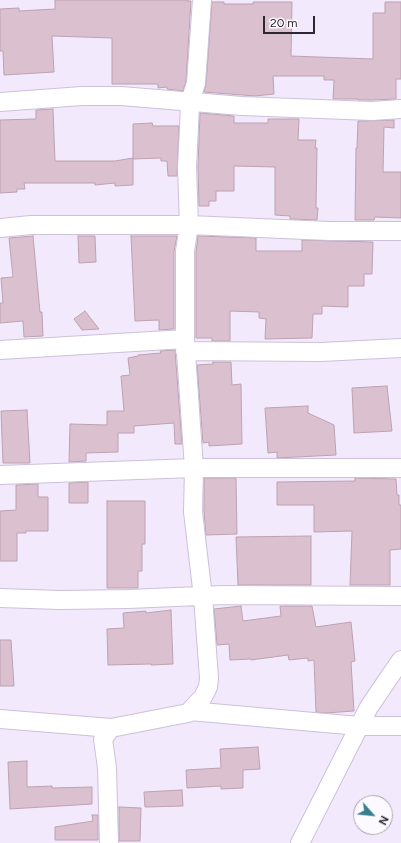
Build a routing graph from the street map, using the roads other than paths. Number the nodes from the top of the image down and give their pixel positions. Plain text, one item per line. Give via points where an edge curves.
1 (202, 0) edge
2 (0, 102) edge
3 (190, 102) junction
4 (401, 110) edge
5 (189, 225) junction
6 (0, 228) edge
7 (401, 231) edge
8 (185, 345) junction
9 (401, 348) edge
10 (0, 350) edge
11 (194, 468) junction
12 (401, 468) edge
13 (0, 475) edge
14 (401, 596) edge
15 (203, 597) junction
16 (0, 598) edge
17 (401, 660) edge
18 (190, 711) junction
19 (0, 719) edge
20 (360, 726) junction
21 (401, 726) edge
22 (111, 728) junction
23 (108, 843) edge
24 (300, 843) edge

1 - 3 street via 196,83
2 - 3 street via 82,96 121,96
3 - 4 street via 372,111
3 - 5 street via 187,167
5 - 6 street via 31,225
5 - 7 street via 329,231
5 - 8 street via 185,251
8 - 9 street via 320,352
8 - 10 street
8 - 11 street
11 - 12 street
11 - 13 street
11 - 15 street via 193,512
14 - 15 street
15 - 16 street via 60,600
15 - 18 street via 208,687
17 - 20 street via 369,707
18 - 20 street
18 - 22 street
19 - 22 street
20 - 21 street
20 - 24 street
22 - 23 street via 103,739 107,768

